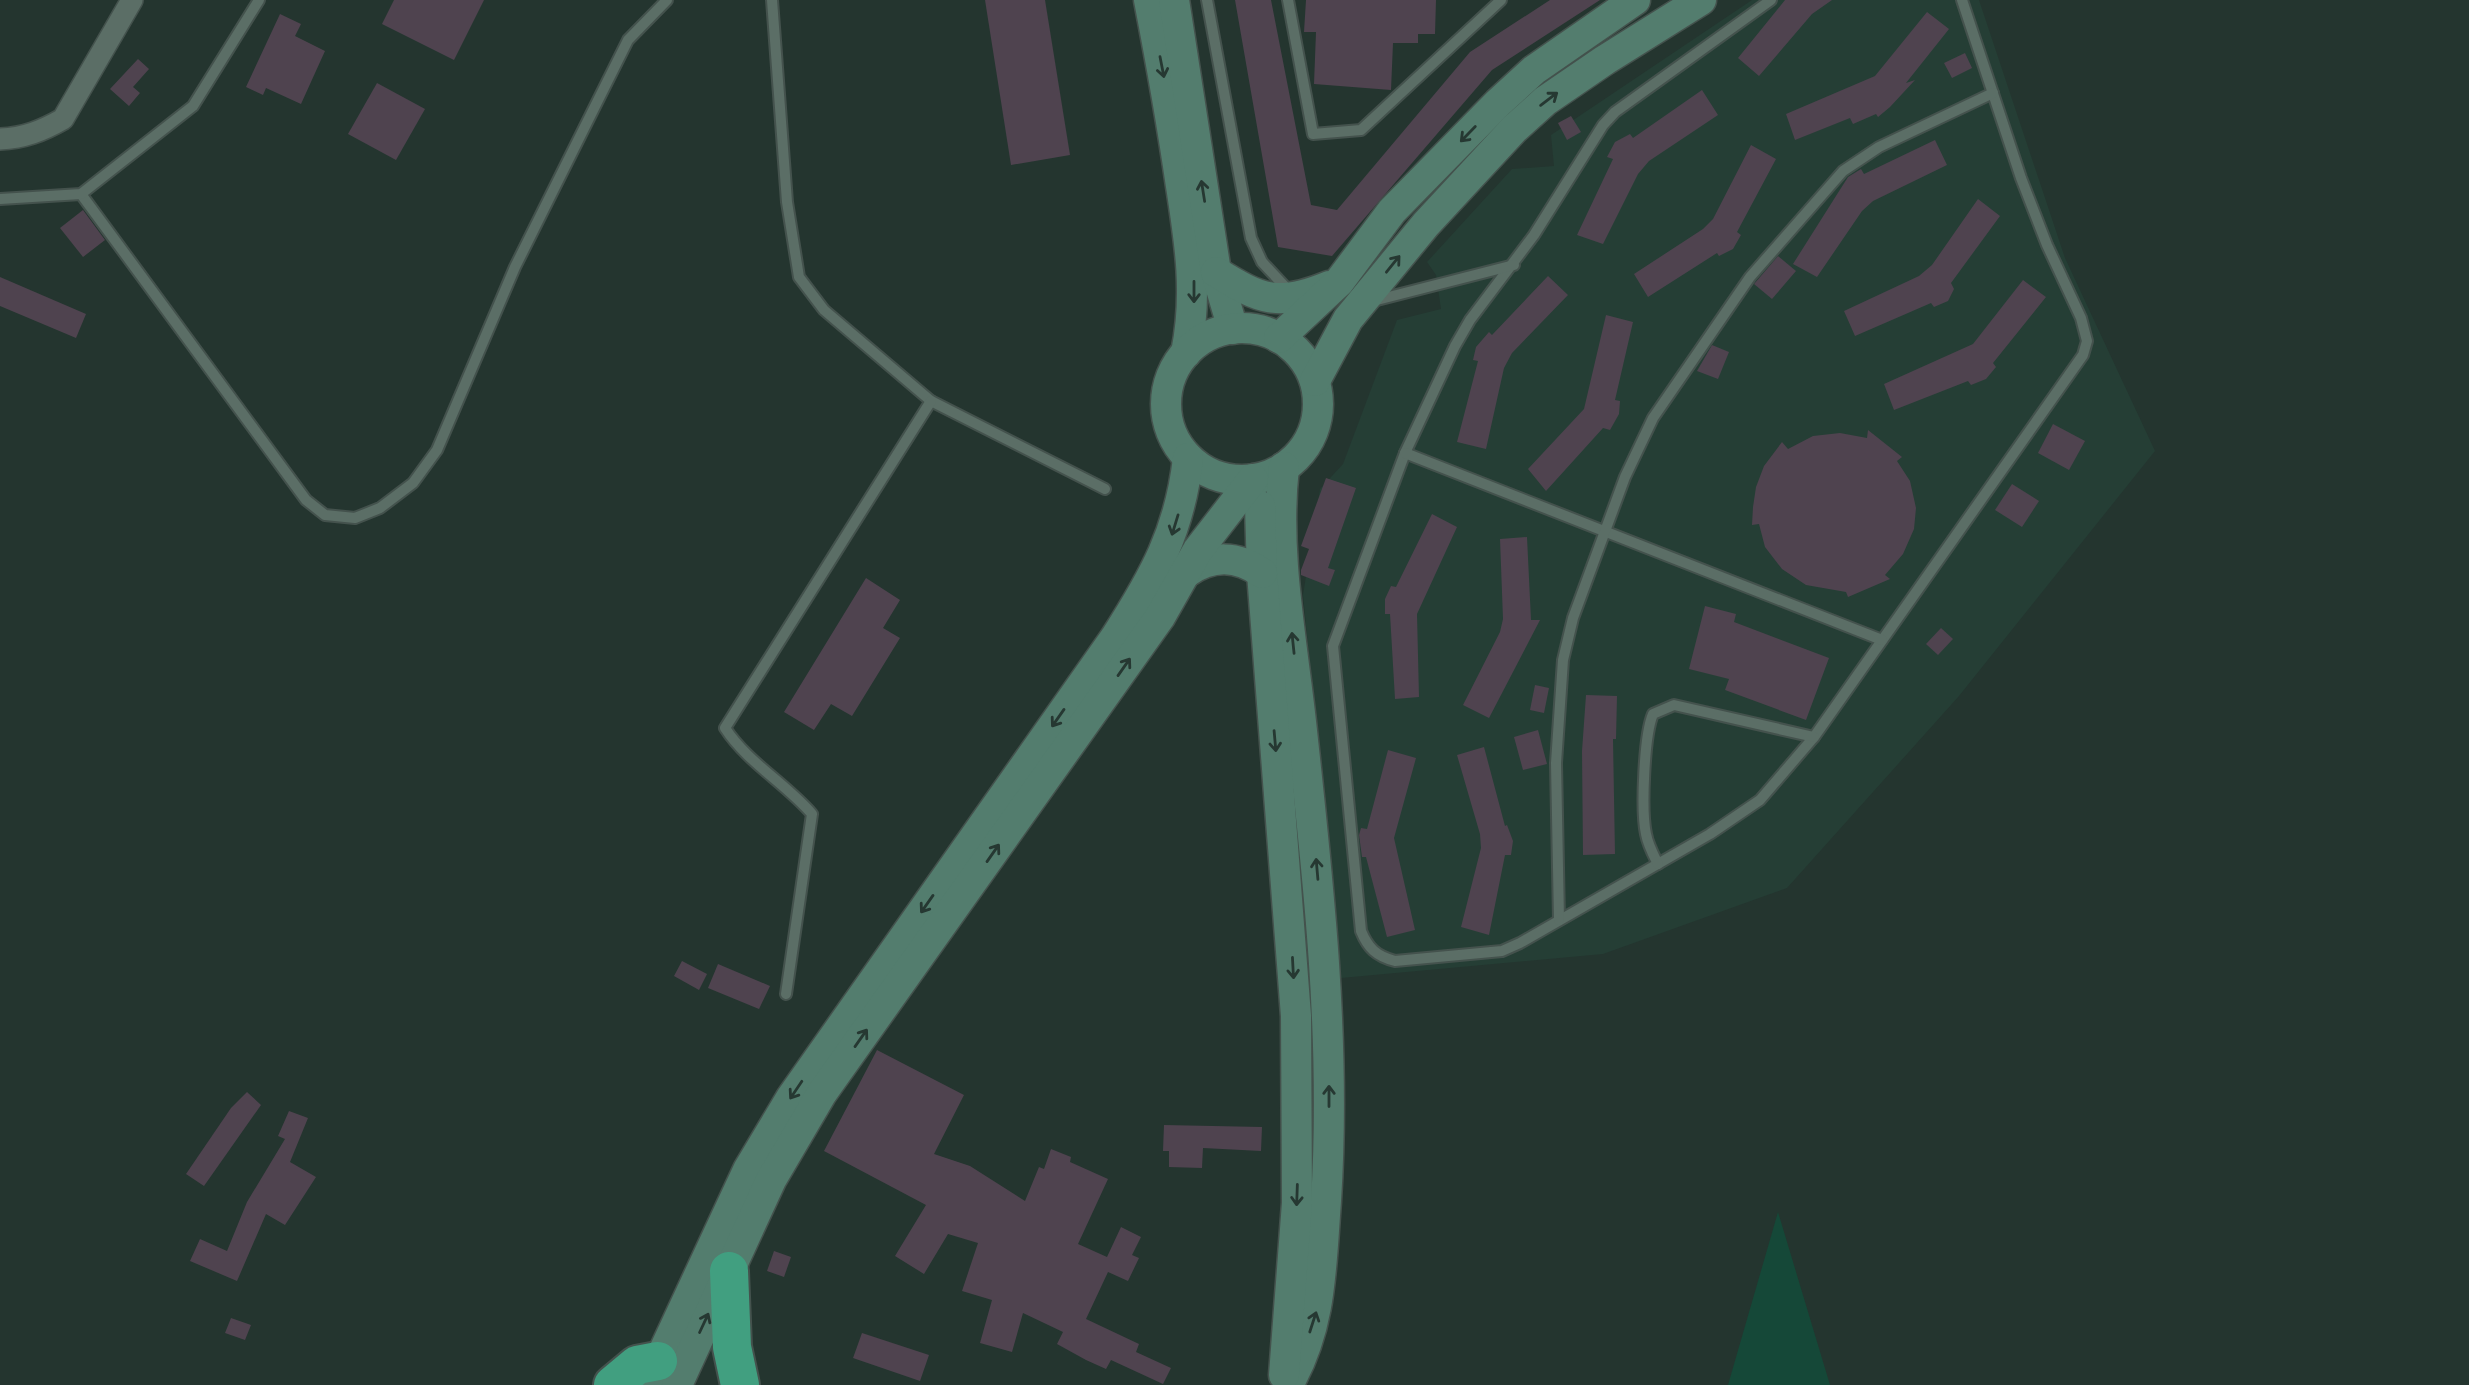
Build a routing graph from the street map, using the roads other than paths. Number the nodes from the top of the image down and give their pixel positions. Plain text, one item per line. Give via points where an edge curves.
1 (132, 0) edge
2 (260, 0) edge
3 (667, 0) edge
4 (772, 0) edge
5 (1149, 0) edge
6 (1174, 0) edge
7 (1207, 0) edge
8 (1288, 0) edge
9 (1501, 0) edge
10 (1635, 0) edge
11 (1701, 0) edge
12 (1771, 0) edge
13 (1962, 0) edge
14 (1993, 93) junction
15 (0, 139) edge
16 (81, 194) junction
17 (0, 199) edge
18 (1514, 265) junction
19 (1216, 272) junction
20 (1339, 282) junction
21 (1296, 298) junction
22 (1360, 304) junction
23 (1233, 329) junction
24 (1279, 338) junction
25 (1186, 352) junction
26 (1315, 381) junction
27 (931, 401) junction
28 (1405, 453) junction
29 (1188, 458) junction
30 (1266, 475) junction
31 (1105, 489) dead end
32 (1605, 531) junction
33 (1186, 572) junction
34 (1262, 573) junction
35 (1882, 640) junction
36 (1814, 737) junction
37 (1658, 864) junction
38 (1559, 920) junction
39 (786, 994) dead end
40 (729, 1271) junction
41 (666, 1375) edge
42 (613, 1385) edge
43 (740, 1385) edge
44 (1286, 1385) edge

1 - 15 street via 63,119 21,138
2 - 16 lane via 193,106
3 - 16 lane via 628,40 514,267 437,450 413,483 380,508 355,518 325,515 306,500
4 - 27 lane via 787,202 799,277 824,310
5 -> 25 main road via 1194,273 1194,317
19 -> 6 main road
7 - 21 lane via 1251,238 1270,273
8 - 9 lane via 1313,134 1361,130
10 -> 20 main road via 1534,70 1498,103 1392,211
22 -> 11 main road via 1426,224 1545,101
12 - 18 lane via 1615,112
13 - 14 lane
14 - 32 lane via 1879,147 1843,171 1804,213 1750,277 1653,418
14 - 35 lane via 2021,178 2087,341 2083,355
16 - 17 lane
18 - 22 lane
18 - 28 lane via 1470,320
19 - 21 main road via 1258,296
19 - 23 main road
20 - 21 main road
20 - 24 main road
22 - 26 main road
23 - 24 main road
23 - 25 main road via 1208,337
24 - 26 main road via 1301,356
25 - 29 main road via 1166,397 1171,430
26 - 30 main road via 1314,429 1302,450
27 - 31 lane
27 - 39 lane via 725,728 737,747 812,814
28 - 32 lane
28 - 38 lane via 1333,646 1361,931 1375,954 1395,961 1502,951
29 - 30 main road via 1225,478
29 -> 41 main road via 1180,509 1152,580 791,1097 748,1170
30 - 33 main road via 1210,534
30 - 34 main road
44 -> 30 main road via 1304,1352 1319,1305 1329,1068 1316,862 1281,525
32 - 35 lane
32 - 38 lane via 1563,660 1556,764
33 - 34 main road via 1224,559 1251,565
40 -> 33 main road via 771,1180 822,1093 1160,617
34 -> 44 main road via 1297,1041 1297,1203
35 - 36 lane
36 - 37 lane via 1760,800
36 - 37 lane via 1674,705 1653,714 1644,822
37 - 38 lane
41 -> 40 main road
40 - 43 highway via 732,1347
41 - 42 highway via 637,1366

